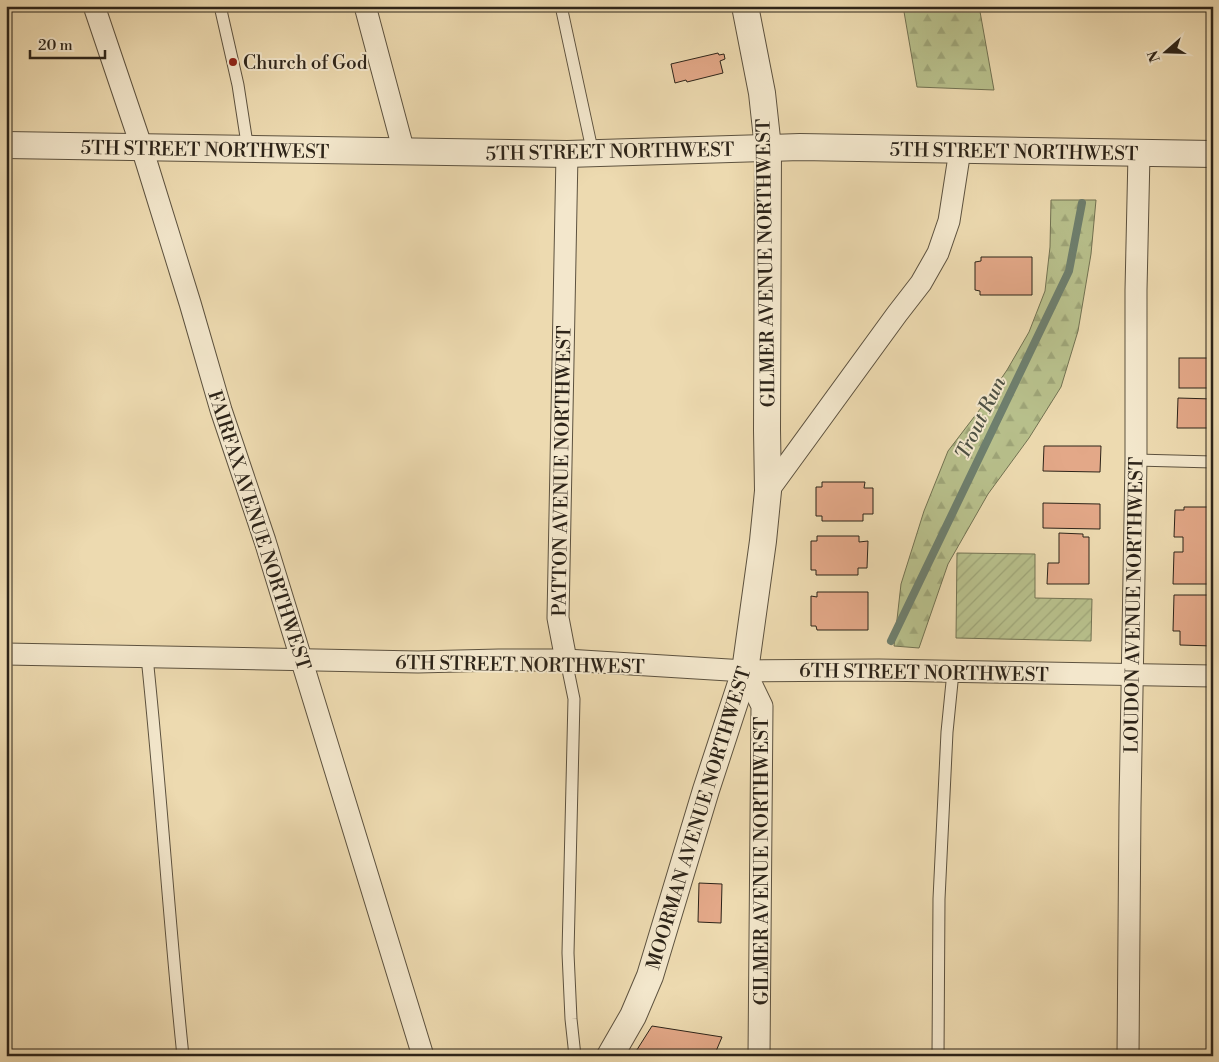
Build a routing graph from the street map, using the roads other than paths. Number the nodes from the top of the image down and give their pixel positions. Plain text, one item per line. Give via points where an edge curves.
1 (94, 6) edge
2 (220, 6) edge
3 (365, 6) edge
4 (561, 6) edge
5 (745, 6) edge
6 (6, 145) edge
7 (142, 148) junction
8 (768, 148) junction
9 (248, 150) junction
10 (960, 150) junction
11 (404, 152) junction
12 (567, 154) junction
13 (592, 154) junction
14 (1139, 154) junction
15 (1213, 154) edge
16 (1136, 460) junction
17 (1213, 462) edge
18 (768, 491) junction
19 (6, 654) edge
20 (147, 656) junction
21 (302, 660) junction
22 (566, 660) junction
23 (745, 670) junction
24 (953, 672) junction
25 (1132, 674) junction
26 (1213, 676) edge
27 (183, 1056) edge
28 (423, 1056) edge
29 (575, 1056) edge
30 (610, 1056) edge
31 (759, 1056) edge
32 (938, 1056) edge
33 (1128, 1056) edge

1 - 7 street, FAIRFAX AVENUE NORTHWEST
2 - 9 lane via 238,85
3 - 11 street
4 - 13 lane
5 - 8 street, GILMER AVENUE NORTHWEST via 762,93
6 - 7 street, 5TH STREET NORTHWEST
7 - 9 street, 5TH STREET NORTHWEST
7 - 21 street, FAIRFAX AVENUE NORTHWEST via 221,410
8 - 10 street, 5TH STREET NORTHWEST
8 - 13 street, 5TH STREET NORTHWEST
8 - 18 street, GILMER AVENUE NORTHWEST
9 - 11 street, 5TH STREET NORTHWEST
10 - 14 street, 5TH STREET NORTHWEST
10 - 18 street via 949,221 938,253 921,283
11 - 12 street, 5TH STREET NORTHWEST
12 - 13 street, 5TH STREET NORTHWEST
12 - 22 street, PATTON AVENUE NORTHWEST via 558,618
14 - 15 street, 5TH STREET NORTHWEST
14 - 16 street, LOUDON AVENUE NORTHWEST
16 - 17 lane
16 - 25 street, LOUDON AVENUE NORTHWEST
18 - 23 street, MOORMAN AVENUE NORTHWEST
19 - 20 street, 6TH STREET NORTHWEST
20 - 21 street, 6TH STREET NORTHWEST
20 - 27 lane
21 - 22 street, 6TH STREET NORTHWEST
21 - 28 street, FAIRFAX AVENUE NORTHWEST
22 - 23 street, 6TH STREET NORTHWEST
22 - 29 lane, PATTON AVENUE NORTHWEST via 574,699 568,953
23 - 24 street, 6TH STREET NORTHWEST
23 - 30 street, MOORMAN AVENUE NORTHWEST via 650,976 633,1016
23 - 31 street, GILMER AVENUE NORTHWEST via 762,706
24 - 25 street, 6TH STREET NORTHWEST
24 - 32 lane via 939,899
25 - 26 street, 6TH STREET NORTHWEST
25 - 33 street, LOUDON AVENUE NORTHWEST

